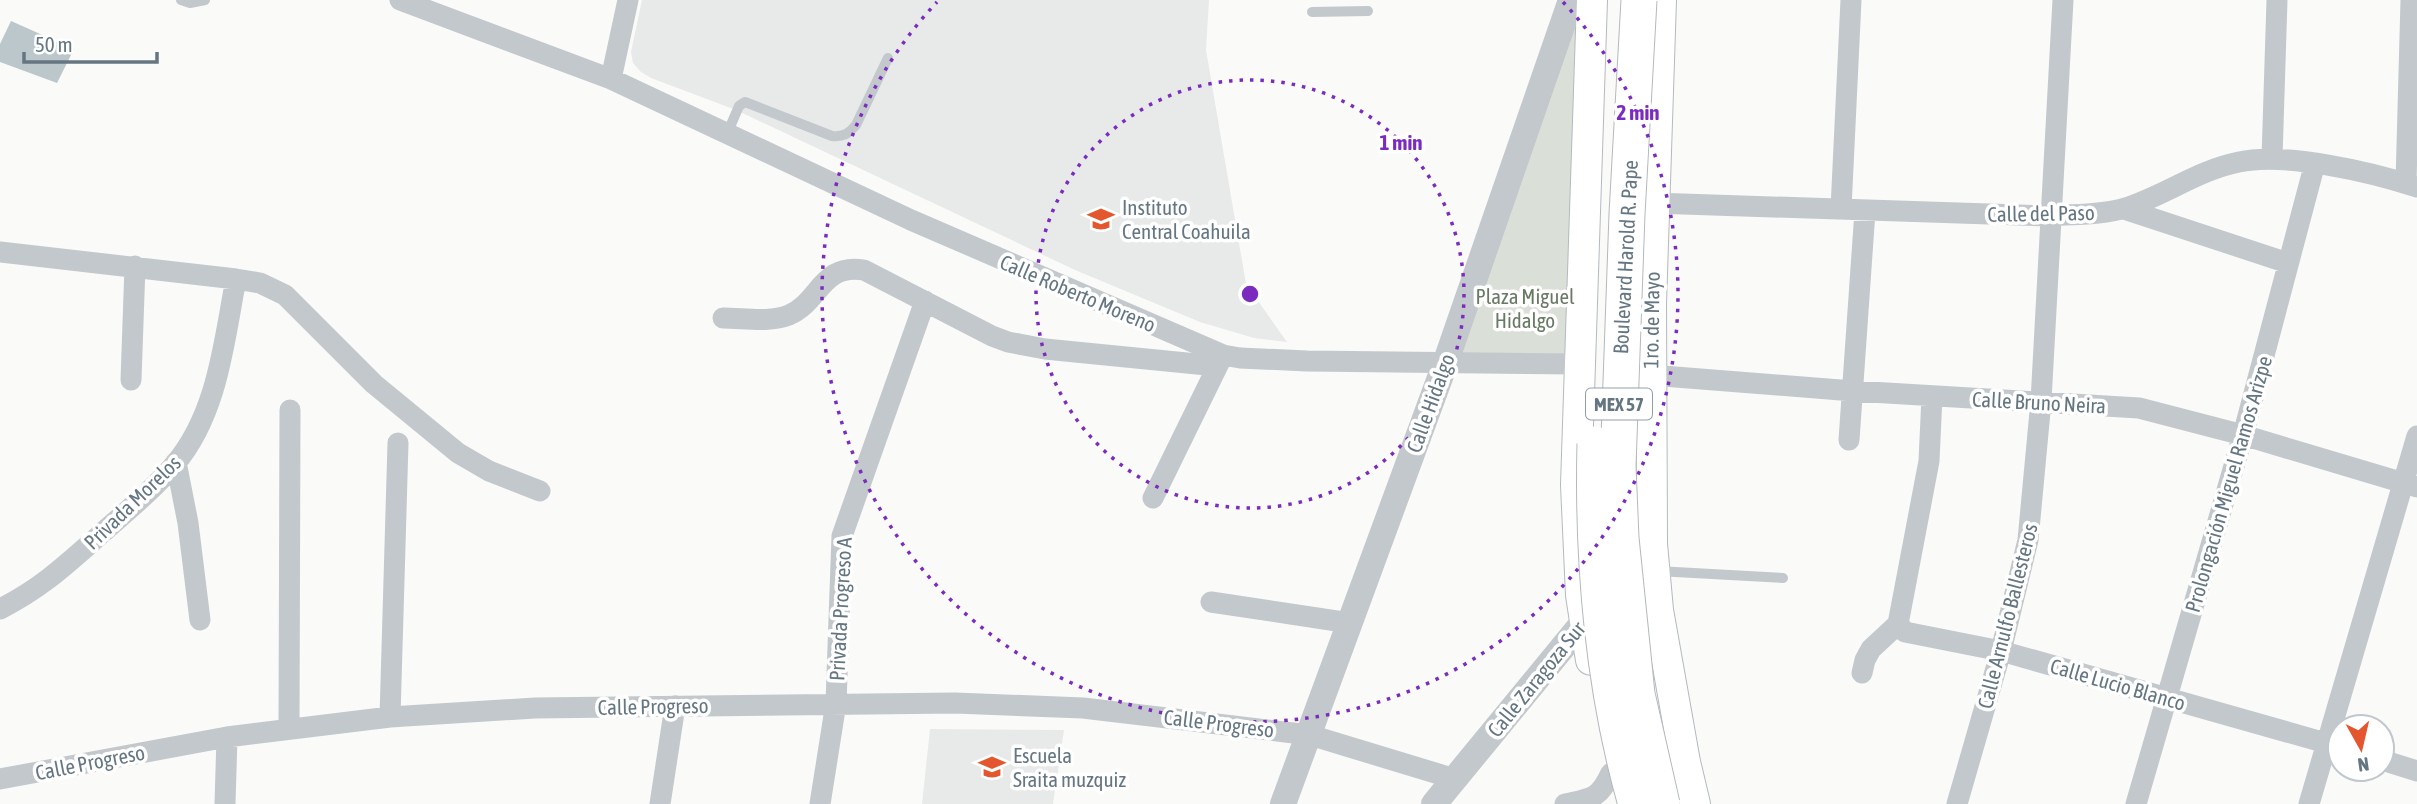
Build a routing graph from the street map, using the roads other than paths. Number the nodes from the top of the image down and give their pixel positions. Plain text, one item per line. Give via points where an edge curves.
1 (181, 0) edge
2 (205, 0) edge
3 (400, 0) edge
4 (628, 0) edge
5 (1571, 0) edge
6 (1592, 0) edge
7 (1614, 0) edge
8 (1639, 0) edge
9 (1661, 0) edge
10 (1851, 0) edge
11 (2063, 0) edge
12 (2277, 0) edge
13 (2411, 0) edge
14 (1368, 11) dead end
15 (1312, 12) dead end
16 (2414, 47) edge
17 (888, 58) dead end
18 (611, 79) junction
19 (727, 134) junction
20 (2272, 158) junction
21 (2315, 163) junction
22 (2412, 185) edge
23 (1653, 203) junction
24 (1841, 209) junction
25 (2124, 209) junction
26 (1865, 211) junction
27 (2051, 216) junction
28 (0, 252) edge
29 (2288, 263) junction
30 (135, 266) junction
31 (236, 279) junction
32 (925, 301) junction
33 (723, 318) dead end
34 (1220, 360) junction
35 (1444, 365) junction
36 (1578, 365) junction
37 (1650, 375) junction
38 (131, 380) dead end
39 (1853, 391) junction
40 (1931, 396) junction
41 (2041, 401) junction
42 (290, 410) dead end
43 (2243, 435) junction
44 (2417, 436) edge
45 (1849, 440) dead end
46 (398, 443) dead end
47 (176, 462) junction
48 (2410, 485) edge
49 (540, 491) dead end
50 (1153, 498) dead end
51 (1654, 571) junction
52 (1783, 579) dead end
53 (1211, 602) dead end
54 (0, 609) edge
55 (200, 620) dead end
56 (1584, 620) junction
57 (1350, 623) junction
58 (1898, 624) junction
59 (2001, 651) junction
60 (1668, 667) junction
61 (1863, 673) dead end
62 (1595, 679) junction
63 (2167, 699) junction
64 (836, 704) junction
65 (675, 706) junction
66 (2342, 713) edge
67 (390, 717) junction
68 (289, 729) junction
69 (1310, 735) junction
70 (228, 737) junction
71 (2326, 743) edge
72 (2326, 762) edge
73 (2396, 764) edge
74 (2417, 771) edge
75 (1611, 773) junction
76 (0, 779) edge
77 (1442, 796) edge
78 (225, 804) edge
79 (660, 804) edge
80 (820, 804) edge
81 (1283, 804) edge
82 (1565, 804) edge
83 (1618, 804) edge
84 (1636, 804) edge
85 (1662, 804) edge
86 (1695, 804) edge
87 (1957, 804) edge
88 (2136, 804) edge
89 (2309, 804) edge

1 - 2 lane
3 - 18 street, Calle Roberto Moreno
4 - 18 street
5 - 35 street, Calle Hidalgo
6 - 36 main road
7 - 84 highway, Boulevard Harold R. Pape / MEX 57, bridge via 1594,506 1612,693
8 - 85 highway, Boulevard Harold R. Pape / MEX 57, bridge via 1618,478 1637,694
9 - 23 main road, 1ro. de Mayo
10 - 24 street
11 - 27 street, Calle Arnulfo Ballesteros
12 - 20 street
13 - 16 street
14 - 15 lane
16 - 22 street
17 - 19 lane via 849,134 832,136 745,103 739,106
18 - 19 street, Calle Roberto Moreno
19 - 34 street, Calle Roberto Moreno
20 - 21 street, Calle del Paso
20 - 25 street, Calle del Paso via 2211,170
21 - 22 street, Calle del Paso
21 - 29 street, Prolongación Miguel Ramos Arizpe
23 - 24 street, Calle del Paso
23 - 37 main road, 1ro. de Mayo
24 - 26 street, Calle del Paso
25 - 27 street, Calle del Paso
25 - 29 street
26 - 27 street, Calle del Paso
26 - 39 street
27 - 41 street, Calle Arnulfo Ballesteros
28 - 30 street
29 - 43 street, Prolongación Miguel Ramos Arizpe
30 - 31 street
30 - 38 street
31 - 47 street, Privada Morelos via 213,391
31 - 49 street via 260,283 285,295 374,384 473,463
32 - 33 street via 853,268 831,275 790,315
32 - 34 street via 1016,344
32 - 64 street, Privada Progreso A via 842,536
34 - 35 street, Calle Roberto Moreno
34 - 50 street
35 - 36 street, Calle Roberto Moreno
35 - 57 street, Calle Hidalgo
36 - 56 main road via 1576,497
37 - 39 street, Calle Bruno Neira
37 - 51 main road, 1ro. de Mayo
39 - 40 street, Calle Bruno Neira
39 - 45 street
40 - 41 street, Calle Bruno Neira
40 - 58 street via 1928,461
41 - 43 street, Calle Bruno Neira via 2138,408
41 - 59 street, Calle Arnulfo Ballesteros via 2028,540
42 - 68 street
43 - 48 street, Calle Bruno Neira
43 - 63 street, Prolongación Miguel Ramos Arizpe
44 - 48 street
46 - 67 street
47 - 54 street, Privada Morelos via 43,585
47 - 55 street
48 - 66 street
51 - 52 lane
51 - 56 street, Calle Zaragoza Sur via 1607,597
51 - 60 main road, 1ro. de Mayo
53 - 57 street
56 - 62 main road
56 - 77 street, Calle Zaragoza Sur
57 - 69 street, Calle Hidalgo
58 - 59 street, Calle Lucio Blanco via 1905,632
58 - 61 street via 1871,649
59 - 63 street, Calle Lucio Blanco
59 - 87 street, Calle Arnulfo Ballesteros
60 - 62 main road via 1654,656 1623,653 1600,667
60 - 86 main road, 1ro. de Mayo
62 - 75 main road
63 - 71 street, Calle Lucio Blanco
63 - 88 street, Prolongación Miguel Ramos Arizpe
64 - 65 street, Calle Progreso
64 - 69 street, Calle Progreso via 1083,708
64 - 80 street, Privada Progreso A
65 - 67 street, Calle Progreso
65 - 79 street
67 - 68 street, Calle Progreso
68 - 70 street, Calle Progreso
69 - 77 street, Calle Progreso
69 - 81 street, Calle Hidalgo
70 - 76 street, Calle Progreso
70 - 78 street
72 - 89 street
73 - 74 street
75 - 82 street via 1597,796
75 - 83 main road

